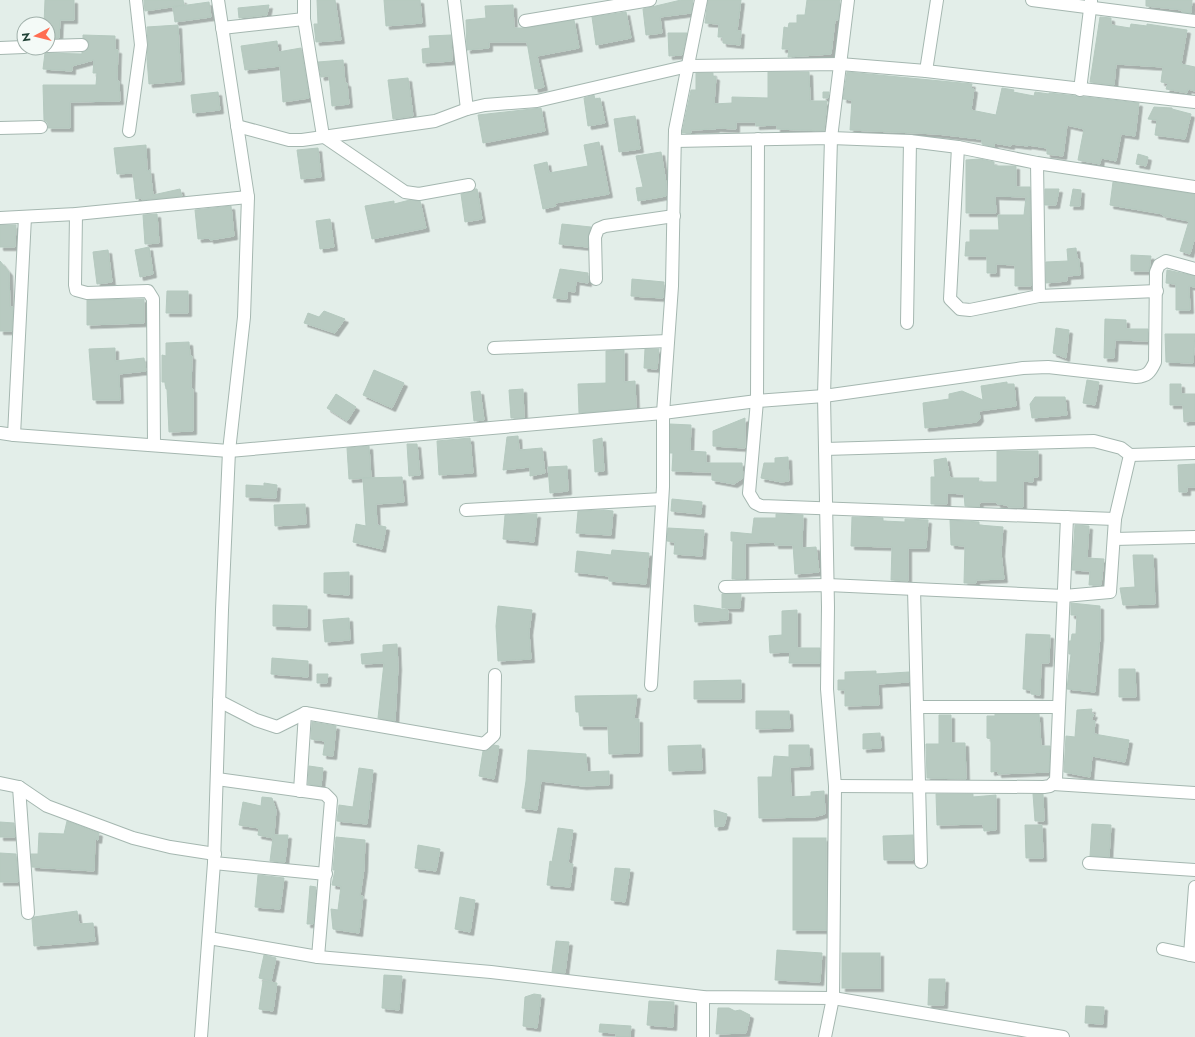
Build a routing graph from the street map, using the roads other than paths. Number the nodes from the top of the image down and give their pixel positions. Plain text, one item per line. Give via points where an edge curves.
1 (136, 0) edge
2 (218, 0) edge
3 (304, 0) edge
4 (454, 0) edge
5 (650, 0) edge
6 (701, 0) edge
7 (848, 0) edge
8 (937, 0) edge
9 (1032, 0) edge
10 (1090, 4) edge
11 (304, 19) junction
12 (525, 21) dead end
13 (1195, 21) edge
14 (222, 28) junction
15 (82, 45) dead end
16 (56, 46) edge
17 (16, 47) edge
18 (0, 48) edge
19 (840, 64) junction
20 (688, 66) junction
21 (926, 71) junction
22 (1080, 90) junction
23 (1195, 102) edge
24 (468, 109) junction
25 (237, 126) junction
26 (41, 127) dead end
27 (0, 128) edge
28 (129, 131) dead end
29 (323, 136) junction
30 (831, 138) junction
31 (758, 139) junction
32 (675, 140) junction
33 (910, 141) junction
34 (958, 147) junction
35 (1038, 164) junction
36 (469, 185) dead end
37 (1195, 187) edge
38 (248, 197) junction
39 (76, 214) junction
40 (674, 216) junction
41 (25, 217) junction
42 (0, 218) edge
43 (1195, 268) edge
44 (596, 279) dead end
45 (1157, 291) junction
46 (1039, 296) junction
47 (907, 323) dead end
48 (668, 341) junction
49 (494, 348) dead end
50 (824, 396) junction
51 (757, 401) junction
52 (664, 413) junction
53 (0, 433) edge
54 (14, 435) junction
55 (154, 445) junction
56 (825, 449) junction
57 (229, 451) junction
58 (1195, 453) edge
59 (1130, 455) junction
60 (662, 499) junction
61 (826, 508) junction
62 (466, 510) dead end
63 (1067, 517) junction
64 (1115, 519) junction
65 (1195, 537) edge
66 (1114, 539) junction
67 (828, 584) junction
68 (725, 587) dead end
69 (914, 589) junction
70 (1064, 596) junction
71 (495, 675) dead end
72 (651, 685) dead end
73 (219, 701) junction
74 (917, 707) junction
75 (1058, 707) junction
76 (305, 713) junction
77 (217, 778) junction
78 (0, 783) edge
79 (1053, 784) junction
80 (835, 786) junction
81 (918, 786) junction
82 (19, 787) junction
83 (300, 791) junction
84 (1195, 793) edge
85 (214, 858) junction
86 (921, 862) dead end
87 (1089, 863) dead end
88 (1195, 870) edge
89 (326, 874) junction
90 (1195, 887) edge
91 (28, 914) dead end
92 (209, 938) junction
93 (1162, 949) dead end
94 (1192, 956) edge
95 (318, 957) junction
96 (703, 997) junction
97 (833, 998) junction
98 (201, 1037) edge
99 (703, 1037) edge
100 (825, 1037) edge
101 (1056, 1037) edge
102 (1063, 1037) edge

1 - 28 street via 141,45
2 - 14 street
3 - 11 street
4 - 24 street
5 - 12 street
6 - 20 street
7 - 19 street
8 - 21 street
9 - 10 street
10 - 13 street
10 - 22 street
11 - 14 street
11 - 29 street
14 - 25 street
15 - 16 street
17 - 18 street
19 - 20 street
19 - 21 street
19 - 30 street
20 - 24 street via 537,101 485,105
20 - 32 street
21 - 22 street
22 - 23 street
24 - 29 street via 435,120
25 - 29 street via 289,140
25 - 38 street
26 - 27 street
29 - 36 street via 405,192 419,194
30 - 31 street
30 - 33 street
30 - 50 street
31 - 32 street
31 - 51 street
32 - 40 street
33 - 34 street
33 - 47 street
34 - 35 street
34 - 46 street via 950,299 960,309 970,310
35 - 37 street
35 - 46 street
38 - 39 street
38 - 57 street via 244,317
39 - 41 street
39 - 55 street via 76,290 87,293 148,291 153,300
40 - 44 street via 598,229 595,237
40 - 48 street
41 - 42 street
41 - 54 street
43 - 45 street via 1166,262 1159,265 1156,272
45 - 46 street
45 - 50 street via 1155,362 1145,376 1048,367 1023,368
48 - 49 street
48 - 52 street
50 - 51 street
50 - 56 street
51 - 52 street
51 - 61 street via 749,493 752,499 761,506
52 - 57 street
52 - 60 street
53 - 54 street
54 - 55 street
55 - 57 street
56 - 59 street via 1094,441 1121,448
56 - 61 street
57 - 73 street
58 - 59 street
59 - 64 street
60 - 62 street
60 - 72 street
61 - 63 street
61 - 67 street
63 - 64 street
63 - 70 street
64 - 66 street
65 - 66 street
66 - 70 street via 1110,592
67 - 68 street
67 - 69 street
67 - 80 street via 827,689
69 - 70 street
69 - 74 street
70 - 75 street
71 - 76 street via 494,735 484,744
73 - 76 street via 256,720 277,727
73 - 77 street
74 - 75 street
74 - 81 street
75 - 79 street via 1056,780
76 - 83 street
77 - 83 street
77 - 85 street
78 - 82 street
79 - 81 street via 1044,787
79 - 84 street
80 - 81 street
80 - 97 street
81 - 86 street
82 - 85 street via 47,806 133,838
82 - 91 street
83 - 89 street via 325,794 331,800
85 - 89 street
85 - 92 street
87 - 88 street
89 - 95 street
90 - 94 street
92 - 95 street
92 - 98 street
93 - 94 street
95 - 96 street via 491,972
96 - 97 street
96 - 99 street
97 - 100 street
97 - 101 street
101 - 102 street

